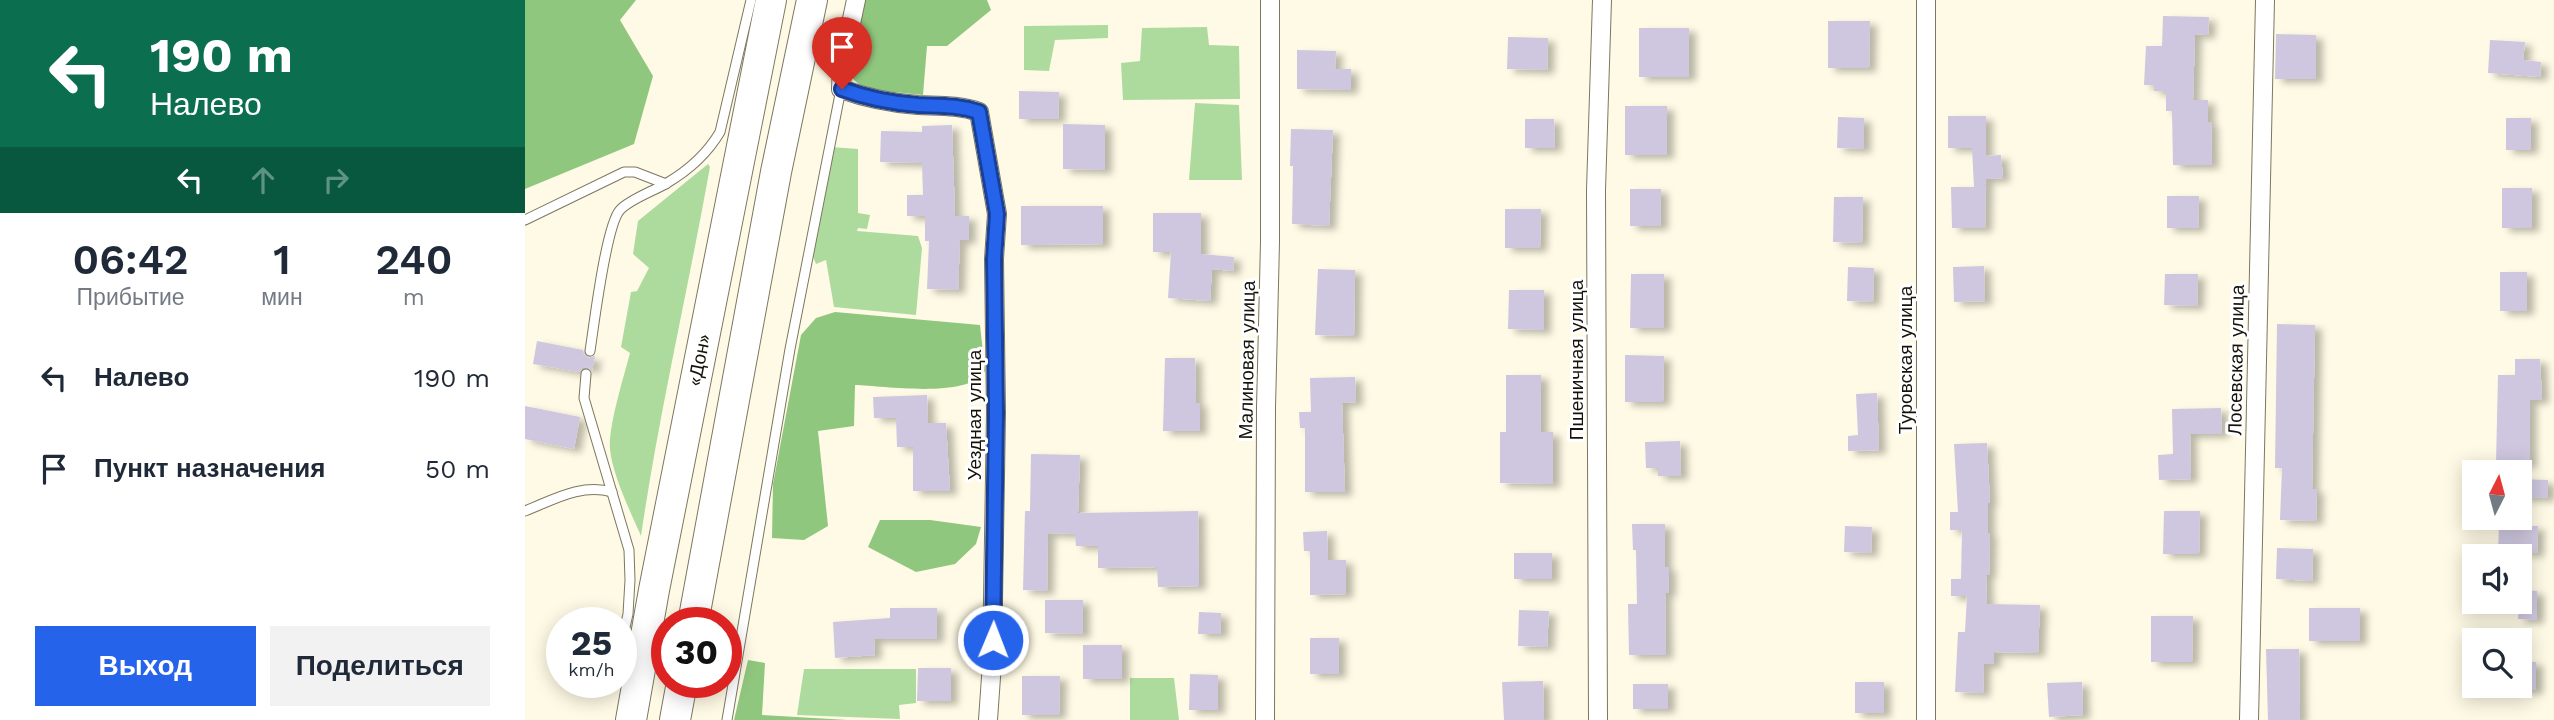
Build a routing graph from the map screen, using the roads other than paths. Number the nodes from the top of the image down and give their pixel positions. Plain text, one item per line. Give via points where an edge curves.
1 (751, 0) edge
2 (771, 0) edge
3 (812, 0) edge
4 (856, 0) edge
5 (1270, 0) edge
6 (1602, 0) edge
7 (1926, 0) edge
8 (2265, 0) edge
9 (842, 89) junction
10 (666, 184) junction
11 (525, 220) edge
12 (590, 351) dead end
13 (586, 374) dead end
14 (612, 492) junction
15 (525, 511) edge
16 (628, 607) edge
17 (695, 607) edge
18 (679, 698) edge
19 (632, 704) edge
20 (675, 720) edge
21 (727, 720) edge
22 (988, 720) edge
23 (1265, 720) edge
24 (1598, 720) edge
25 (1926, 720) edge
26 (2249, 720) edge

1 - 10 lane via 720,132 698,161
2 - 19 highway, «Дон»
3 - 17 highway via 775,172
4 - 9 street via 842,66
5 - 23 street, Малиновая улица
6 - 24 street, Пшеничная улица via 1596,190
7 - 25 street, Туровская улица
8 - 26 street, Лосевская улица
9 - 21 lane via 790,349
9 - 22 street, Уездная улица via 863,97 961,106 979,112 997,214
10 - 11 lane via 624,172
10 - 12 lane via 620,210 610,233
13 - 14 lane via 584,398
14 - 15 lane via 584,489
14 - 16 lane via 629,550
18 - 20 highway

